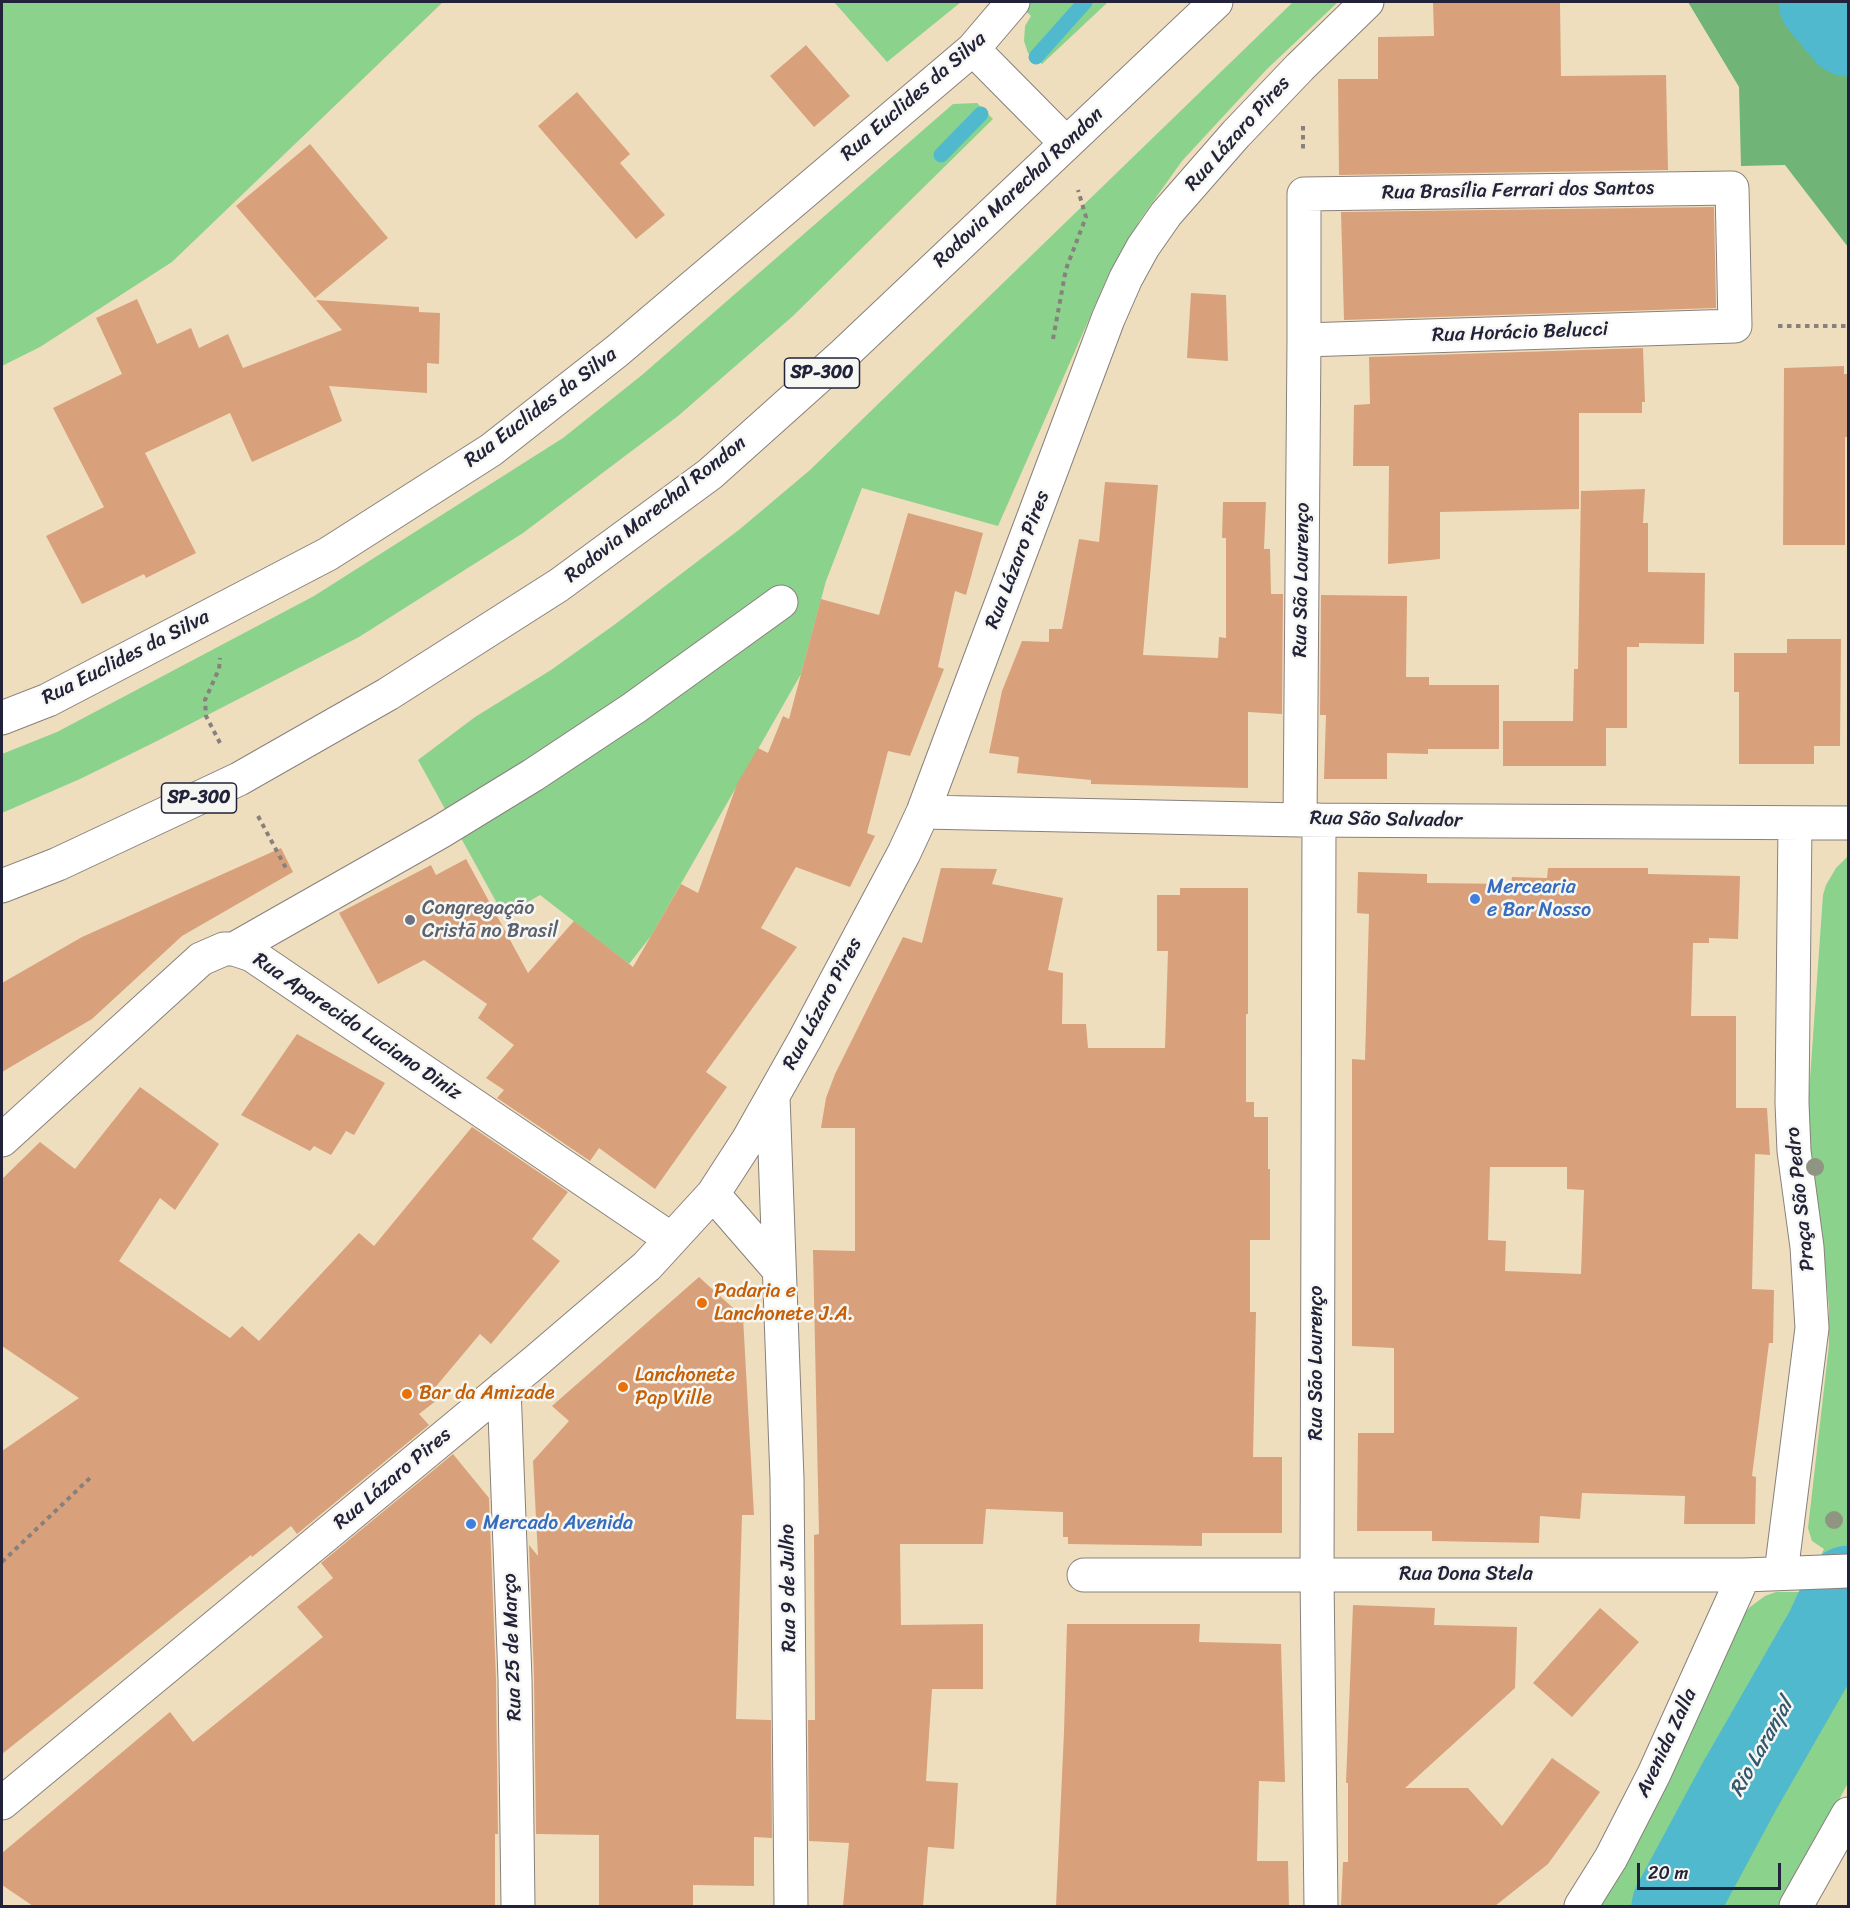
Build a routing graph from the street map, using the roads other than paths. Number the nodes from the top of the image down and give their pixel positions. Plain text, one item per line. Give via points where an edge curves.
1 (1014, 2) edge
2 (1216, 2) edge
3 (1367, 2) edge
4 (973, 49) junction
5 (1066, 143) junction
6 (1304, 194) joint
7 (1735, 326) joint
8 (1304, 340) junction
9 (781, 602) dead end
10 (2, 718) edge
11 (923, 812) junction
12 (1309, 820) junction
13 (1795, 823) junction
14 (1848, 823) edge
15 (2, 886) edge
16 (234, 949) junction
17 (773, 1096) junction
18 (2, 1140) edge
19 (713, 1194) junction
20 (671, 1239) junction
21 (779, 1270) junction
22 (504, 1387) junction
23 (1834, 1572) edge
24 (1781, 1573) junction
25 (1084, 1575) dead end
26 (1744, 1575) junction
27 (1317, 1576) junction
28 (2, 1803) edge
29 (1848, 1814) edge
30 (518, 1906) edge
31 (791, 1906) edge
32 (1321, 1906) edge
33 (1581, 1906) edge
34 (1796, 1906) edge

1 - 4 street, Rua Euclides da Silva
2 - 5 street, Rodovia Marechal Rondon / SP-300
3 - 11 street, Rua Lázaro Pires via 1287,80 1166,214 1126,278
4 - 5 street
4 - 10 street, Rua Euclides da Silva via 617,351 491,450 328,554 48,700
5 - 15 street, Rodovia Marechal Rondon / SP-300 via 844,354 710,474 559,585 388,694 239,779
6 - 7 street, Rua Brasília Ferrari dos Santos via 1732,188
6 - 8 street, Rua São Lourenço
7 - 8 street, Rua Horácio Belucci
8 - 12 street, Rua São Lourenço
9 - 16 street via 533,775
11 - 12 street, Rua São Salvador
11 - 17 street, Rua Lázaro Pires
12 - 13 street, Rua São Salvador
12 - 27 street, Rua São Lourenço
13 - 14 street, Rua São Salvador
13 - 24 street, Praça São Pedro via 1792,1103 1812,1328
16 - 18 street, Rua Aparecido Luciano Diniz via 213,952 201,959
16 - 20 street, Rua Aparecido Luciano Diniz via 252,956
17 - 19 street, Rua Lázaro Pires
17 - 21 street, Rua 9 de Julho
19 - 20 street, Rua Lázaro Pires
19 - 21 street
20 - 22 street, Rua Lázaro Pires via 647,1266
21 - 31 street, Rua 9 de Julho via 789,1549
22 - 28 street, Rua Lázaro Pires
22 - 30 street, Rua 25 de Março
23 - 24 street, Rua Dona Stela
24 - 26 street, Rua Dona Stela
25 - 27 street, Rua Dona Stela
26 - 27 street, Rua Dona Stela
26 - 33 street, Avenida Zalla via 1654,1774 1611,1858
27 - 32 street, Rua São Lourenço
29 - 34 street

